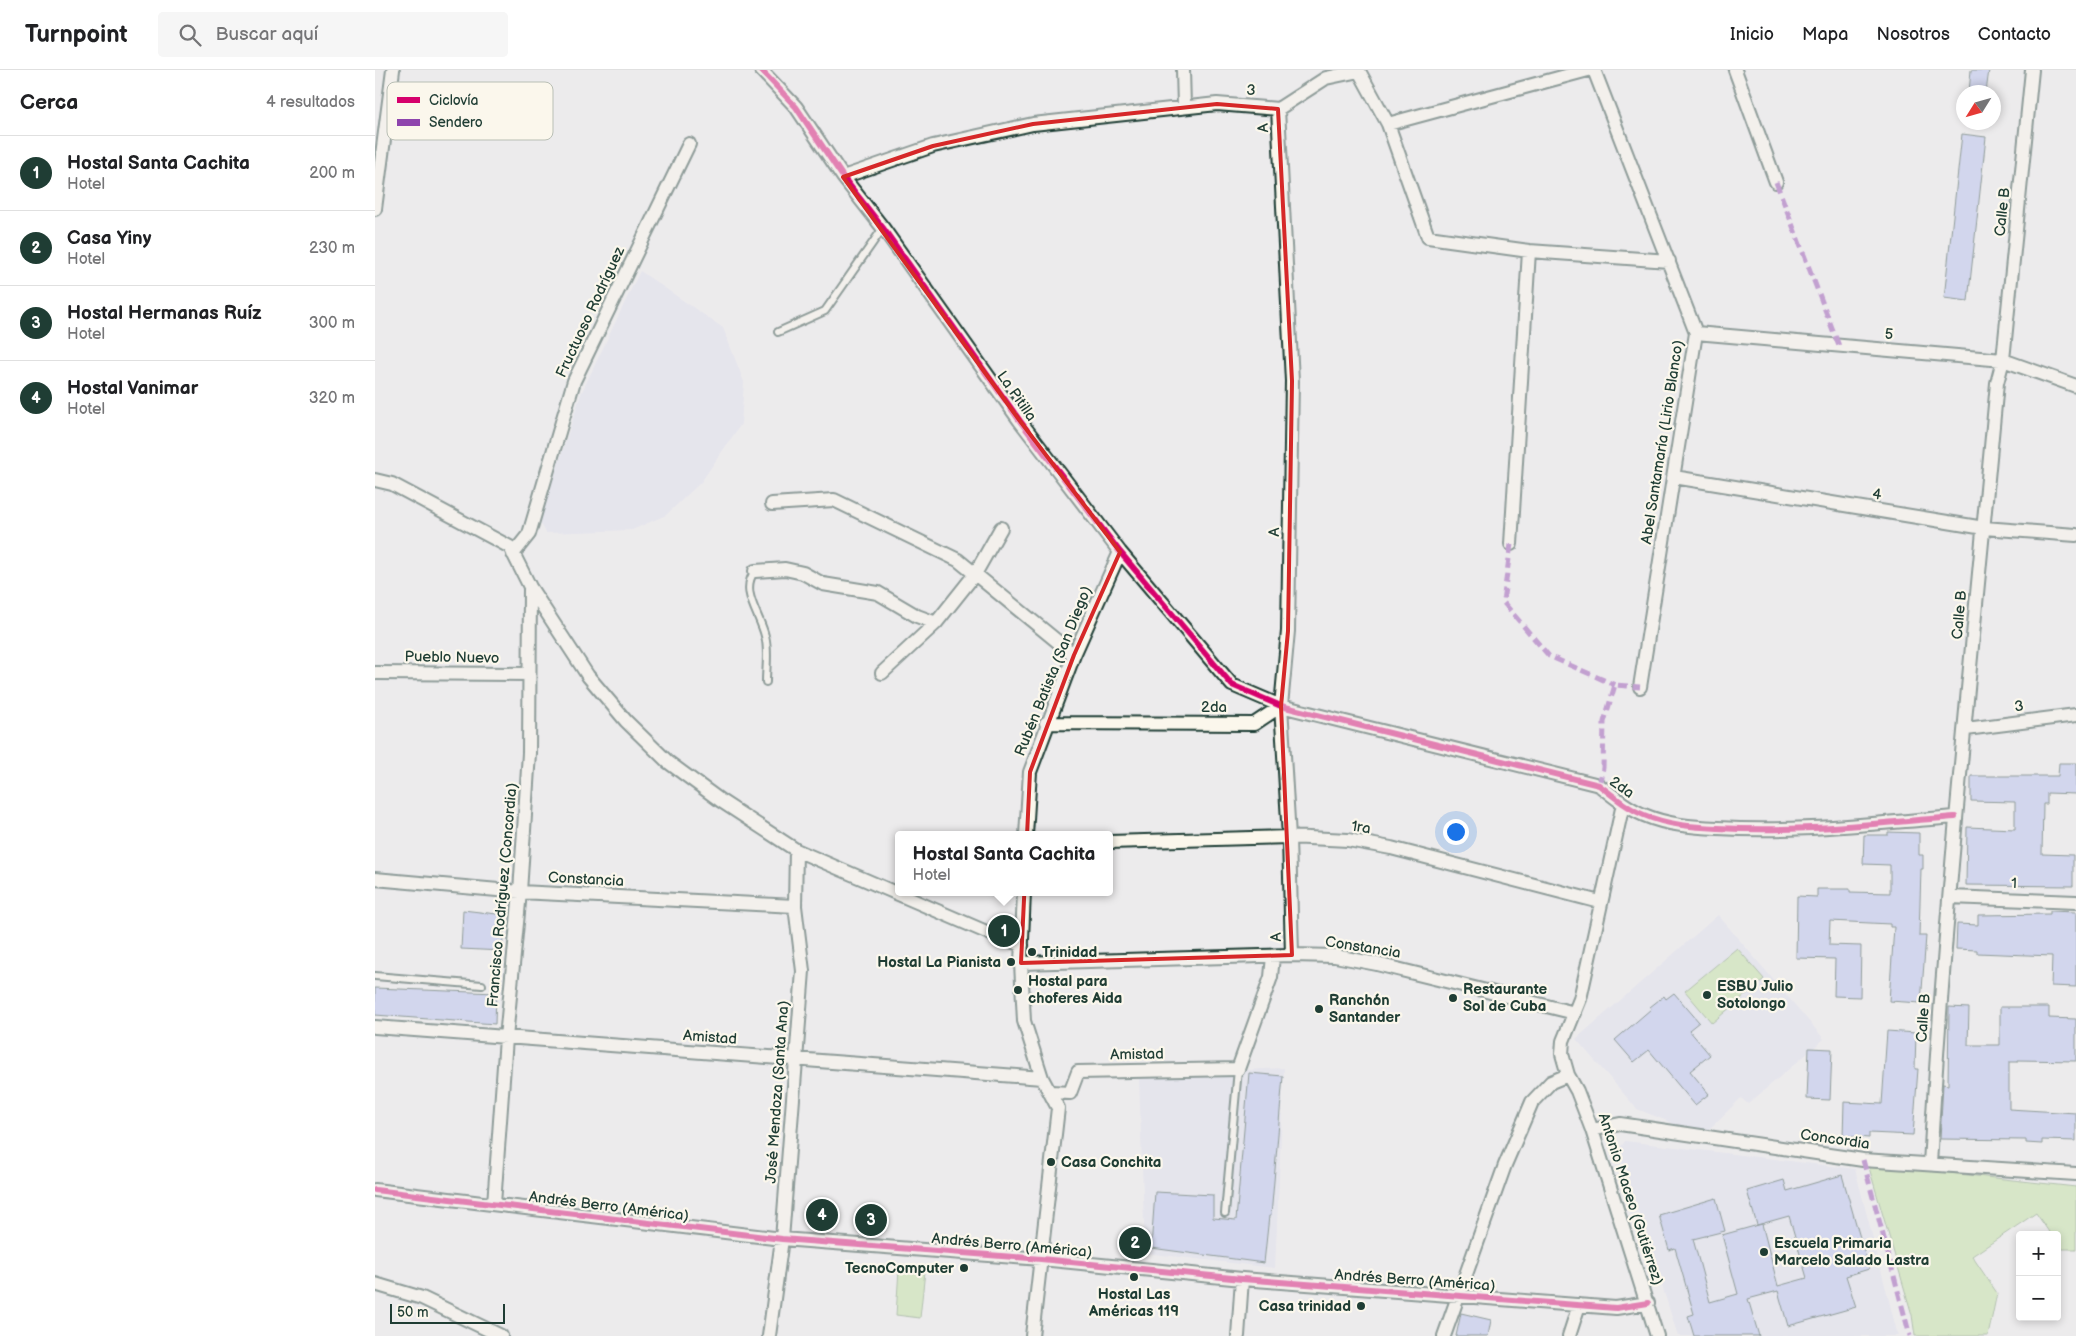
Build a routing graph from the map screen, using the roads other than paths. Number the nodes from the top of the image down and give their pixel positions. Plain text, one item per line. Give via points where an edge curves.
1 (761, 70) edge
2 (1183, 70) edge
3 (1588, 70) edge
4 (1594, 70) edge
5 (1735, 70) edge
6 (2032, 70) edge
7 (1325, 74) edge
8 (1184, 106) junction
9 (1278, 109) junction
10 (387, 116) edge
11 (1388, 124) junction
12 (689, 144) dead end
13 (843, 176) junction
14 (1776, 182) dead end
15 (375, 209) edge
16 (883, 228) junction
17 (1529, 251) junction
18 (1669, 261) junction
19 (778, 332) dead end
20 (1695, 333) junction
21 (2003, 360) junction
22 (2076, 386) edge
23 (1673, 477) junction
24 (375, 480) edge
25 (772, 504) dead end
26 (1001, 528) dead end
27 (1983, 528) junction
28 (2076, 534) edge
29 (1511, 544) dead end
30 (1120, 552) junction
31 (513, 554) junction
32 (755, 571) joint
33 (975, 574) junction
34 (529, 587) junction
35 (936, 623) junction
36 (1074, 655) junction
37 (375, 673) edge
38 (882, 673) dead end
39 (529, 674) junction
40 (765, 682) dead end
41 (1640, 687) dead end
42 (1281, 706) junction
43 (2076, 715) edge
44 (1046, 723) junction
45 (1966, 729) junction
46 (1623, 804) junction
47 (1955, 817) junction
48 (1026, 831) edge
49 (1289, 837) junction
50 (1113, 842) edge
51 (796, 850) junction
52 (375, 878) edge
53 (520, 892) junction
54 (895, 893) edge
55 (902, 896) edge
56 (1024, 896) edge
57 (1950, 897) junction
58 (1601, 902) junction
59 (2076, 902) edge
60 (795, 906) junction
61 (1022, 945) junction
62 (1292, 955) junction
63 (1273, 956) junction
64 (1021, 963) junction
65 (375, 976) edge
66 (482, 985) dead end
67 (1575, 1013) junction
68 (375, 1027) edge
69 (506, 1038) junction
70 (796, 1060) junction
71 (1238, 1069) junction
72 (1568, 1075) junction
73 (1042, 1078) junction
74 (1051, 1092) junction
75 (1592, 1130) junction
76 (1930, 1164) junction
77 (2076, 1174) edge
78 (375, 1190) edge
79 (494, 1204) junction
80 (1225, 1213) dead end
81 (782, 1239) junction
82 (1041, 1259) junction
83 (1243, 1279) junction
84 (375, 1284) edge
85 (1457, 1296) junction
86 (1648, 1303) junction
87 (1579, 1306) junction
88 (501, 1336) edge
89 (769, 1336) edge
90 (1032, 1336) edge
91 (1238, 1336) edge
92 (1444, 1336) edge
93 (1569, 1336) edge
94 (1657, 1336) edge

1 - 13 street, La Pitilla via 796,107
2 - 8 street
3 - 11 street
4 - 18 street, Abel Santamaría (Lirio Blanco)
5 - 14 street
6 - 21 street, Calle B
7 - 9 street
7 - 11 street via 1359,71
8 - 9 street, 3 via 1217,104
8 - 13 street, 3 via 1033,124 933,146
9 - 42 street, A via 1293,381 1288,632
10 - 15 street
11 - 17 street via 1427,237
12 - 31 street, Fructuoso Rodríguez via 574,381 529,534
13 - 16 street, La Pitilla
16 - 19 lane via 825,311
16 - 30 street, La Pitilla via 1019,421
17 - 18 street
17 - 29 street
18 - 20 street, Abel Santamaría (Lirio Blanco)
20 - 21 street, 5
20 - 23 street, Abel Santamaría (Lirio Blanco)
21 - 22 street, 5
21 - 27 street, Calle B via 1997,383
23 - 27 street, 4
23 - 41 street, Abel Santamaría (Lirio Blanco)
24 - 31 street via 392,484 509,547
25 - 33 street via 834,500 959,560
26 - 33 street
27 - 28 street, 4
27 - 45 street, Calle B
30 - 36 street, Rubén Batista (San Diego)
30 - 42 street, La Pitilla via 1232,685
31 - 34 street
32 - 35 street via 785,569 823,584 878,593 917,616
32 - 40 lane via 749,579 748,592 766,637
33 - 35 street
33 - 36 street
34 - 39 street, Francisco Rodríguez (Concordia)
34 - 51 street via 588,676 626,721 668,762
35 - 38 street
36 - 44 street, Rubén Batista (San Diego)
37 - 39 street, Pueblo Nuevo
39 - 53 street, Francisco Rodríguez (Concordia) via 529,753
42 - 44 street, 2da via 1255,724
42 - 46 street, 2da via 1599,785
42 - 49 street, A
43 - 45 street, 3
44 - 48 street, Rubén Batista (San Diego) via 1030,772
45 - 47 street, Calle B
46 - 47 street, 2da via 1644,815 1687,826 1743,830
46 - 58 street
47 - 57 street, Calle B
49 - 50 street, 1ra
49 - 58 street, 1ra via 1348,840 1391,848
49 - 62 street, A
51 - 54 street
51 - 60 street, José Mendoza (Santa Ana)
52 - 53 street, Constancia
53 - 60 street, Constancia
53 - 69 street, Francisco Rodríguez (Concordia)
55 - 61 street
56 - 61 street
57 - 59 street, 1
57 - 76 street, Calle B
58 - 67 street
60 - 70 street, José Mendoza (Santa Ana) via 803,971
61 - 64 street
62 - 63 street, Constancia
62 - 67 street, Constancia via 1335,956 1377,964
63 - 64 street, Constancia
63 - 71 street via 1271,976
64 - 73 street via 1024,1021
65 - 66 lane
67 - 72 street via 1563,1042 1562,1054
68 - 69 street, Amistad
69 - 70 street, Amistad
69 - 79 street, Francisco Rodríguez (Concordia)
70 - 73 street, Amistad
70 - 81 street, José Mendoza (Santa Ana)
71 - 74 street, Amistad via 1078,1072 1070,1093
71 - 80 lane
72 - 75 street, Antonio Maceo (Gutiérrez)
72 - 85 street via 1551,1082 1532,1102
73 - 74 street
74 - 82 street via 1058,1108
75 - 76 street, Concordia via 1620,1124 1863,1160
75 - 86 street, Antonio Maceo (Gutiérrez)
76 - 77 street, Concordia
78 - 79 street, Andrés Berro (América)
79 - 81 street, Andrés Berro (América)
81 - 82 street, Andrés Berro (América)
81 - 89 street, José Mendoza (Santa Ana)
82 - 83 street, Andrés Berro (América)
82 - 90 street
83 - 85 street, Andrés Berro (América)
83 - 91 street
84 - 88 street via 422,1298
85 - 87 street, Andrés Berro (América)
85 - 92 street
86 - 87 street, Andrés Berro (América) via 1616,1308
86 - 94 street, Antonio Maceo (Gutiérrez)
87 - 93 street

